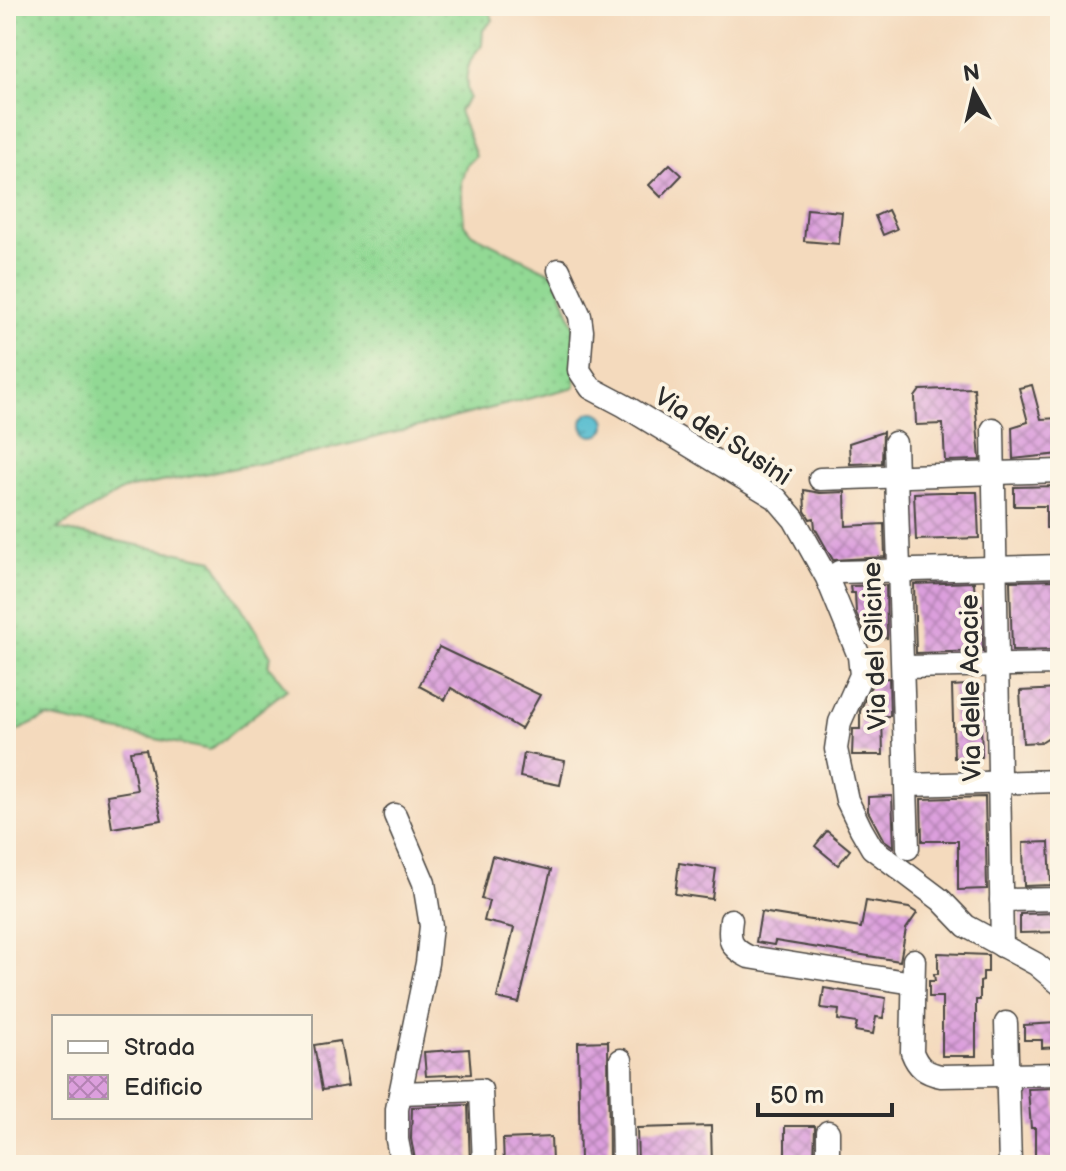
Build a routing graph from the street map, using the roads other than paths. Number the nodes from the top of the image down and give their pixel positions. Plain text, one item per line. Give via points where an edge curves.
1 (559, 270) dead end
2 (993, 429) dead end
3 (895, 443) dead end
4 (1060, 471) edge
5 (994, 473) junction
6 (896, 476) junction
7 (820, 479) dead end
8 (1060, 566) edge
9 (995, 568) junction
10 (899, 571) junction
11 (839, 572) dead end
12 (1060, 664) edge
13 (997, 665) junction
14 (903, 667) junction
15 (1060, 781) edge
16 (999, 782) junction
17 (907, 785) junction
18 (395, 815) dead end
19 (908, 848) dead end
20 (1060, 899) edge
21 (1001, 900) junction
22 (731, 920) dead end
23 (1002, 946) junction
24 (914, 960) dead end
25 (913, 983) junction
26 (1060, 984) edge
27 (1006, 1023) dead end
28 (621, 1060) dead end
29 (1060, 1074) edge
30 (1009, 1075) junction
31 (401, 1093) junction
32 (828, 1132) dead end
33 (402, 1165) edge
34 (484, 1165) edge
35 (623, 1165) edge
36 (828, 1165) edge
37 (1010, 1165) edge

1 - 23 street, Via dei Susini via 580,316 579,370 591,388 750,480 794,519 847,620 862,667 836,735 840,775 856,820 872,848 941,900 966,926
2 - 5 street, Via delle Acacie
3 - 6 street, Via del Glicine
4 - 5 street
5 - 6 street
5 - 9 street, Via delle Acacie
6 - 7 street
6 - 10 street, Via del Glicine
8 - 9 street
9 - 10 street
9 - 13 street, Via delle Acacie
10 - 11 street
10 - 14 street, Via del Glicine
12 - 13 street
13 - 14 street
13 - 16 street, Via delle Acacie
14 - 17 street, Via del Glicine
15 - 16 street
16 - 17 street
16 - 21 street, Via delle Acacie
17 - 19 street, Via del Glicine
18 - 31 street via 424,883 431,926
20 - 21 street
21 - 23 street, Via delle Acacie
22 - 25 street via 728,938 734,950 749,957
23 - 26 street, Via dei Susini
24 - 25 street
25 - 30 street via 916,1064 941,1076
27 - 30 street
28 - 35 street
29 - 30 street
30 - 37 street
31 - 33 street via 396,1125
31 - 34 street via 481,1090
32 - 36 street

